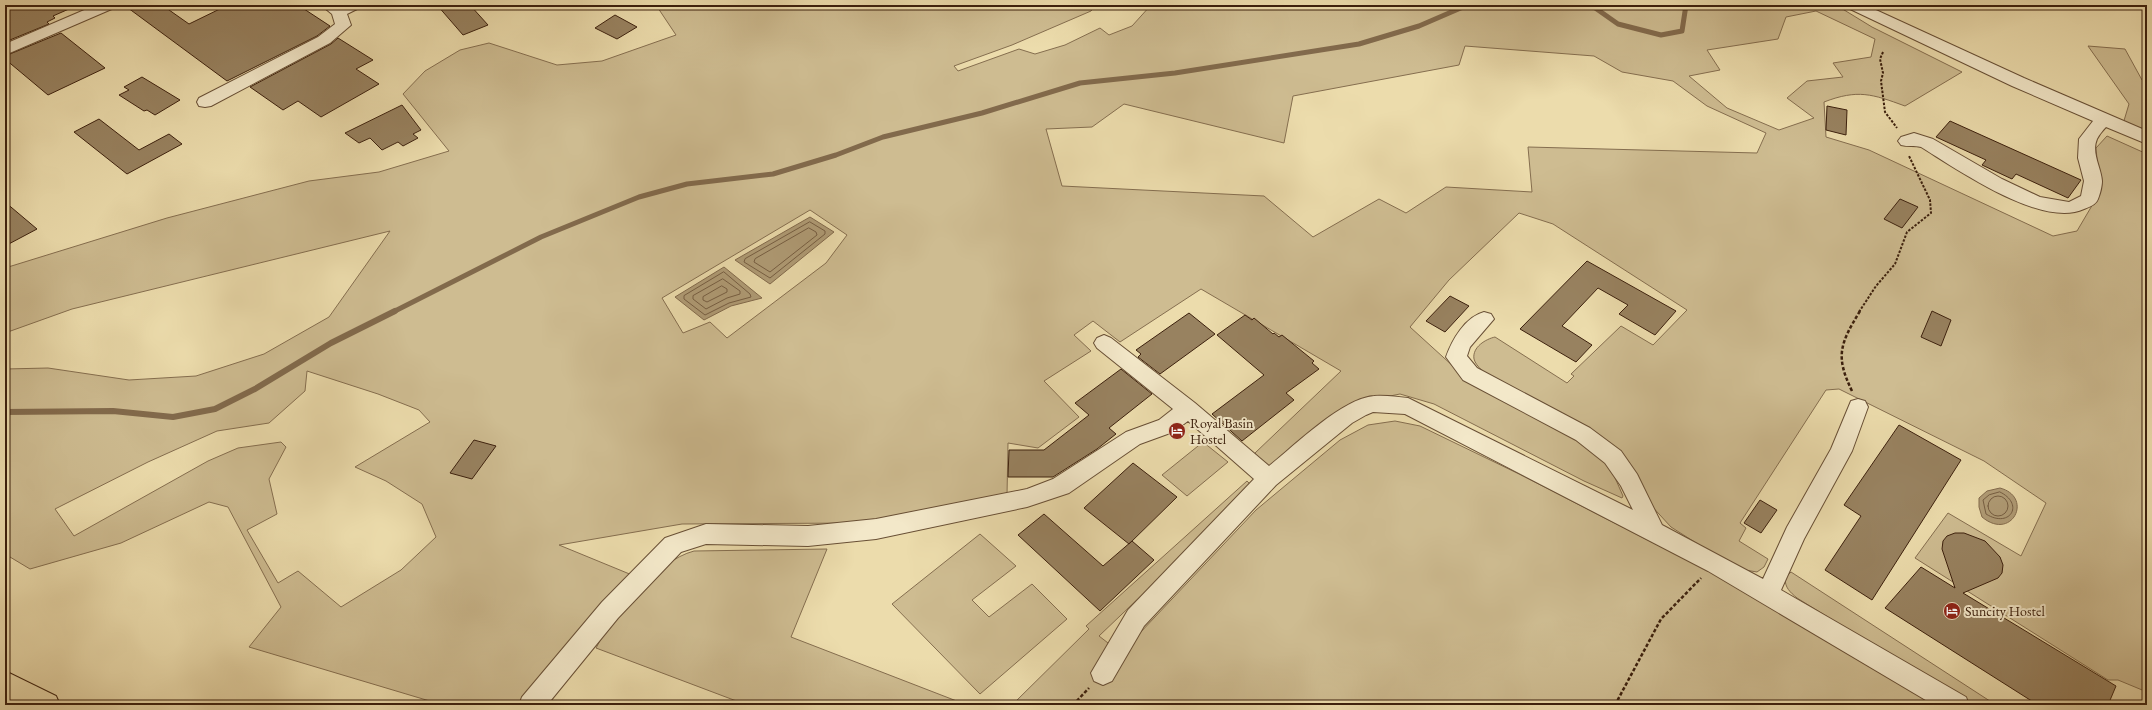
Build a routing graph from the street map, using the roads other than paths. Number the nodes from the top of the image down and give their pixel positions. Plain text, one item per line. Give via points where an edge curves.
1 (109, 5) edge
2 (354, 5) edge
3 (1853, 5) edge
4 (334, 8) edge
5 (5, 50) edge
6 (205, 102) dead end
7 (2103, 119) junction
8 (2147, 138) edge
9 (1907, 141) road end
10 (1484, 319) dead end
11 (1104, 343) dead end
12 (1858, 407) road end
13 (1188, 410) junction
14 (1268, 479) junction
15 (1654, 532) junction
16 (1768, 594) junction
17 (1103, 673) dead end
18 (5, 684) edge
19 (46, 705) edge
20 (531, 705) edge
21 (1957, 705) edge

1 - 5 street
2 - 4 street
3 - 7 street
4 - 6 street via 343,25 324,40
7 - 8 street
7 - 9 street via 2088,139 2087,158 2093,181 2089,199 2070,208 2042,204 2010,191 1927,143 1914,138
10 - 15 street via 1461,343 1456,357 1470,374 1583,434 1613,457 1629,480
11 - 13 street
12 - 16 street via 1841,451 1795,534
13 - 14 street via 1253,463
13 - 20 street via 1166,426 1133,438 1062,486 1027,498 876,529 808,536 706,534 673,545 610,610
14 - 15 street via 1345,417 1359,409 1373,404 1408,406
14 - 17 street via 1136,618
15 - 16 street
16 - 21 street
18 - 19 highway

